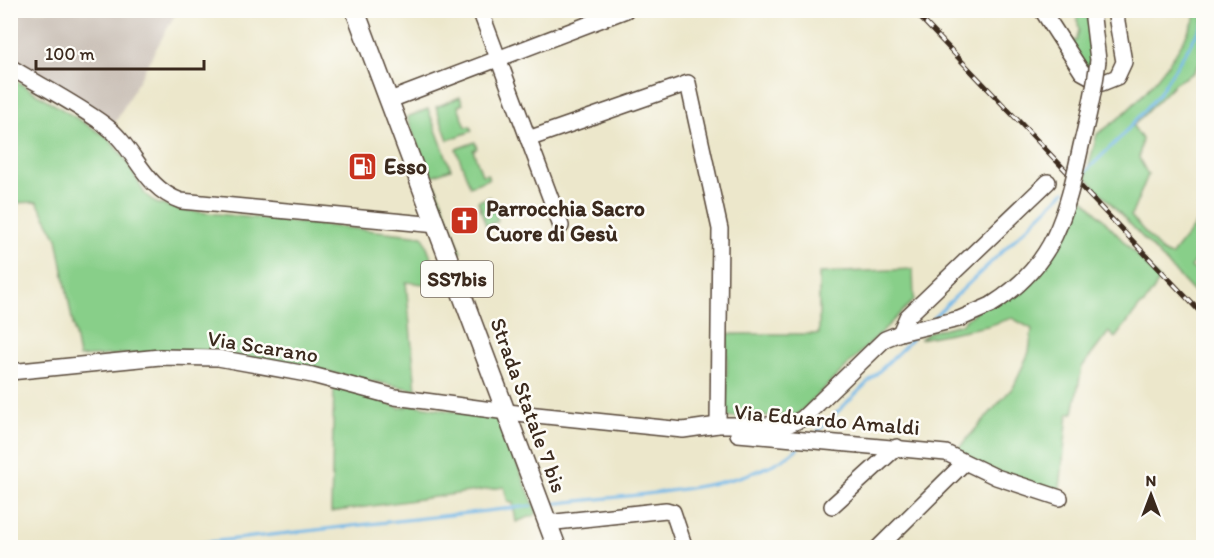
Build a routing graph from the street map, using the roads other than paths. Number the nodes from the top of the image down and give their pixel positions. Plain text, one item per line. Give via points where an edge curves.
1 (355, 10) edge
2 (480, 10) edge
3 (626, 10) edge
4 (1042, 10) edge
5 (1092, 10) edge
6 (1115, 10) edge
7 (497, 60) junction
8 (10, 67) edge
9 (390, 100) junction
10 (528, 140) junction
11 (1048, 182) dead end
12 (437, 225) junction
13 (561, 226) dead end
14 (900, 333) junction
15 (10, 372) edge
16 (507, 412) junction
17 (718, 425) junction
18 (683, 430) junction
19 (897, 447) junction
20 (964, 463) junction
21 (1060, 498) dead end
22 (832, 506) dead end
23 (548, 523) junction
24 (557, 548) edge
25 (685, 548) edge
26 (878, 548) edge

1 - 9 main road, Strada Statale 7 bis / SS7bis
2 - 7 street
3 - 7 street
4 - 6 street via 1082,72 1102,83 1117,77 1124,63
5 - 14 street, bridge via 1098,60 1069,203 1047,253 1030,274 991,304 958,319
7 - 9 street
7 - 10 street
8 - 12 street via 106,126 130,151 152,185 166,196 181,201
9 - 12 main road, Strada Statale 7 bis / SS7bis
10 - 13 street
10 - 17 street via 688,83 720,230
11 - 14 street via 907,317
12 - 16 main road, Strada Statale 7 bis / SS7bis
14 - 17 street via 877,346 794,424
15 - 16 street, Via Scarano via 160,357 218,358 312,375 395,397
16 - 18 street, Via Scarano
16 - 23 main road, Strada Statale 7 bis / SS7bis
17 - 18 street
18 - 19 street, Via Eduardo Amaldi
19 - 20 street, Via Eduardo Amaldi via 946,453
19 - 22 street
20 - 21 street, Via Eduardo Amaldi
20 - 26 street
23 - 24 main road, Strada Statale 7 bis / SS7bis
23 - 25 street via 666,510 673,512

